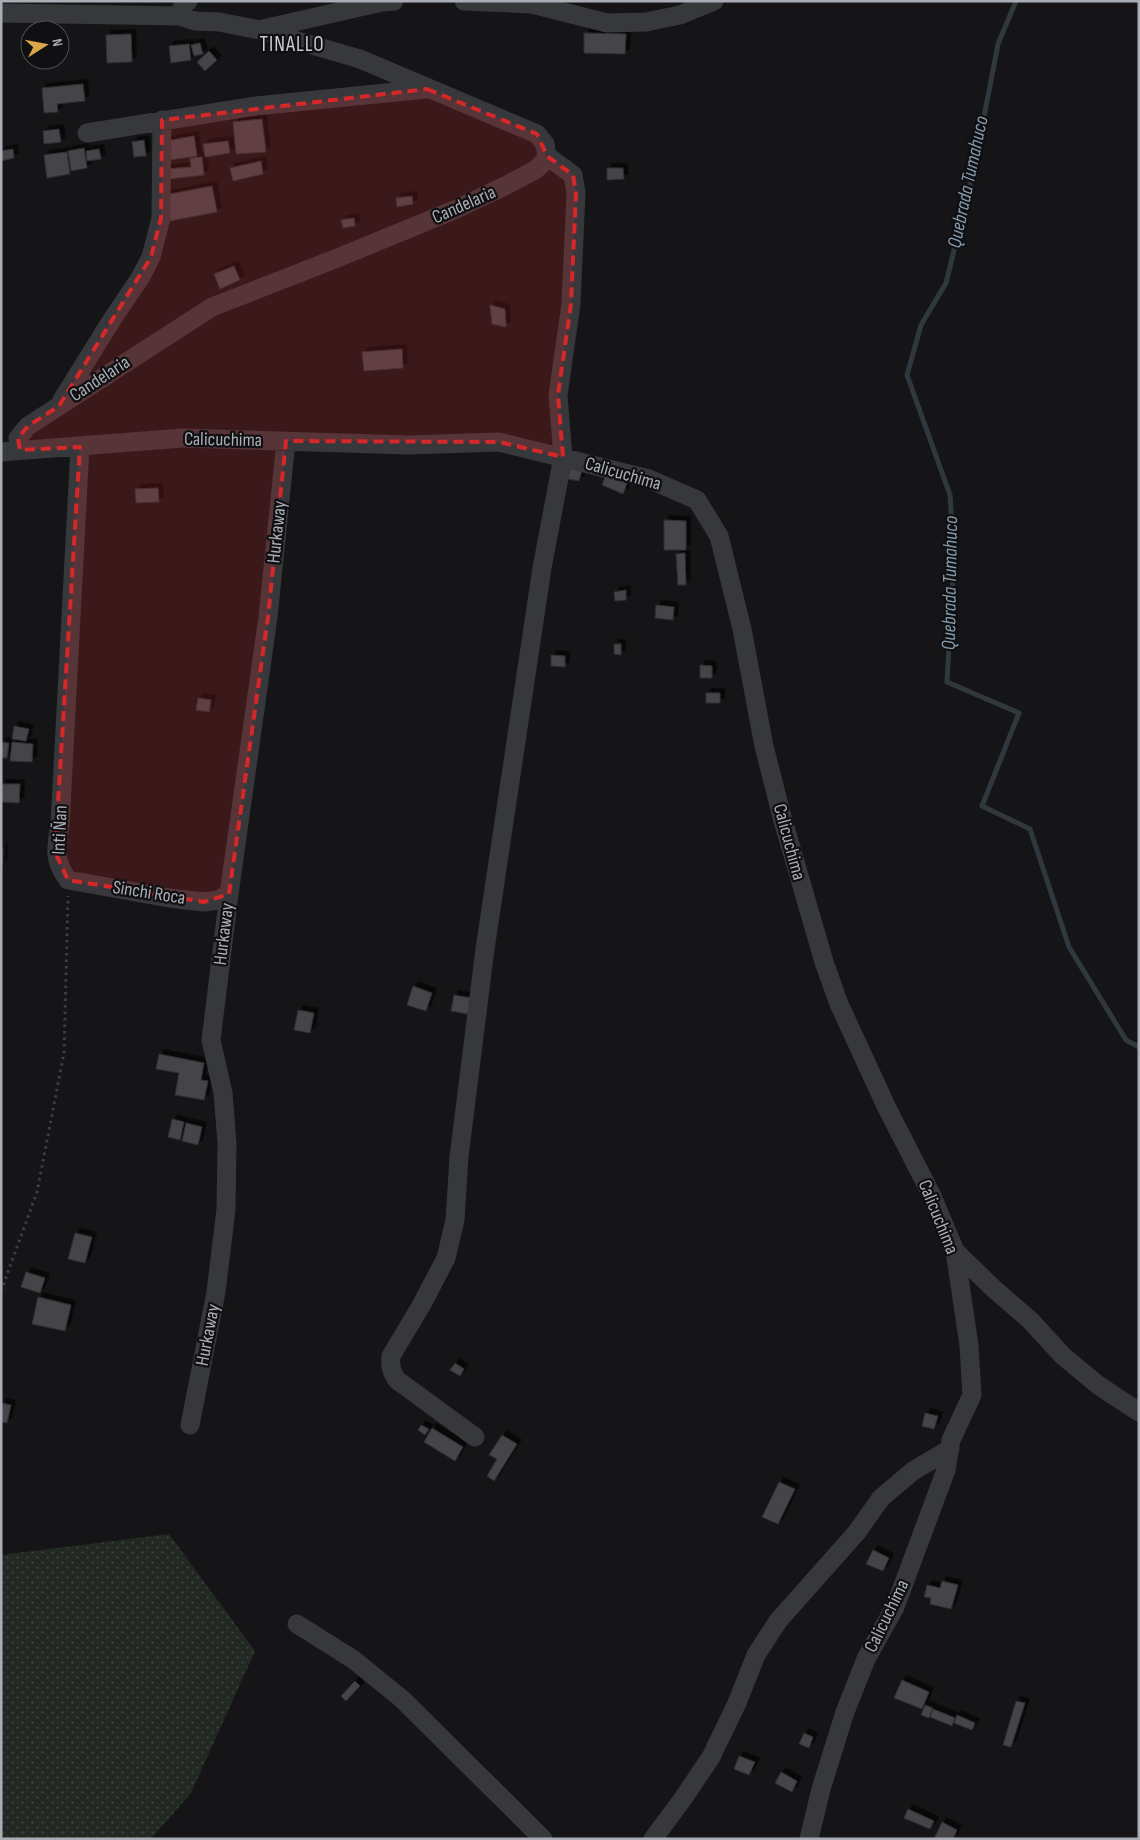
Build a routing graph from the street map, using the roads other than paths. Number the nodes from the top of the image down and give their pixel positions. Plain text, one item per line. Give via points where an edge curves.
1 (394, 1) edge
2 (464, 1) edge
3 (714, 1) edge
4 (184, 8) edge
5 (1, 13) edge
6 (260, 30) junction
7 (427, 88) junction
8 (162, 120) junction
9 (88, 133) dead end
10 (547, 156) junction
11 (59, 406) junction
12 (286, 441) junction
13 (80, 448) junction
14 (10, 451) edge
15 (563, 457) junction
16 (68, 880) joint
17 (228, 894) junction
18 (954, 1251) junction
19 (1139, 1412) edge
20 (190, 1425) dead end
21 (475, 1437) dead end
22 (950, 1449) junction
23 (298, 1624) dead end
24 (542, 1839) edge
25 (653, 1839) edge
26 (809, 1839) edge

1 - 6 street
2 - 3 street via 532,4 607,23 646,22 680,15
4 - 5 street
4 - 6 street via 195,21
6 - 7 street via 360,59
7 - 8 street via 256,106
7 - 10 street via 537,134 545,144
8 - 9 street
8 - 11 street via 161,218 151,257
10 - 11 street, Candelaria via 535,170 463,206 212,306
10 - 15 street via 573,175 576,193 571,304 558,395
11 - 14 street, Candelaria via 28,426
12 - 13 street, Calicuchima via 183,438
12 - 15 street, Calicuchima via 408,445 499,442
12 - 17 street, Hurkaway via 268,617
13 - 14 street, Calicuchima
13 - 16 street, Inti Ñan via 56,852 60,869
15 - 18 street, Calicuchima via 649,479 697,500 719,536 742,629 764,746 824,962 839,1004 931,1194
15 - 21 street via 485,949 454,1220 446,1258 391,1356 390,1365 397,1380
16 - 17 street, Sinchi Roca via 204,902 218,900
17 - 20 street, Hurkaway via 212,1040 223,1093 227,1143 226,1209 216,1292
18 - 19 street via 1031,1321 1063,1356 1098,1385
18 - 22 street, Calicuchima via 969,1345 972,1395
22 - 25 street via 913,1470 881,1498 857,1532 778,1621 756,1655 711,1757
22 - 26 street, Calicuchima via 946,1470 895,1607 866,1659 845,1712
23 - 24 street via 354,1660 402,1699

